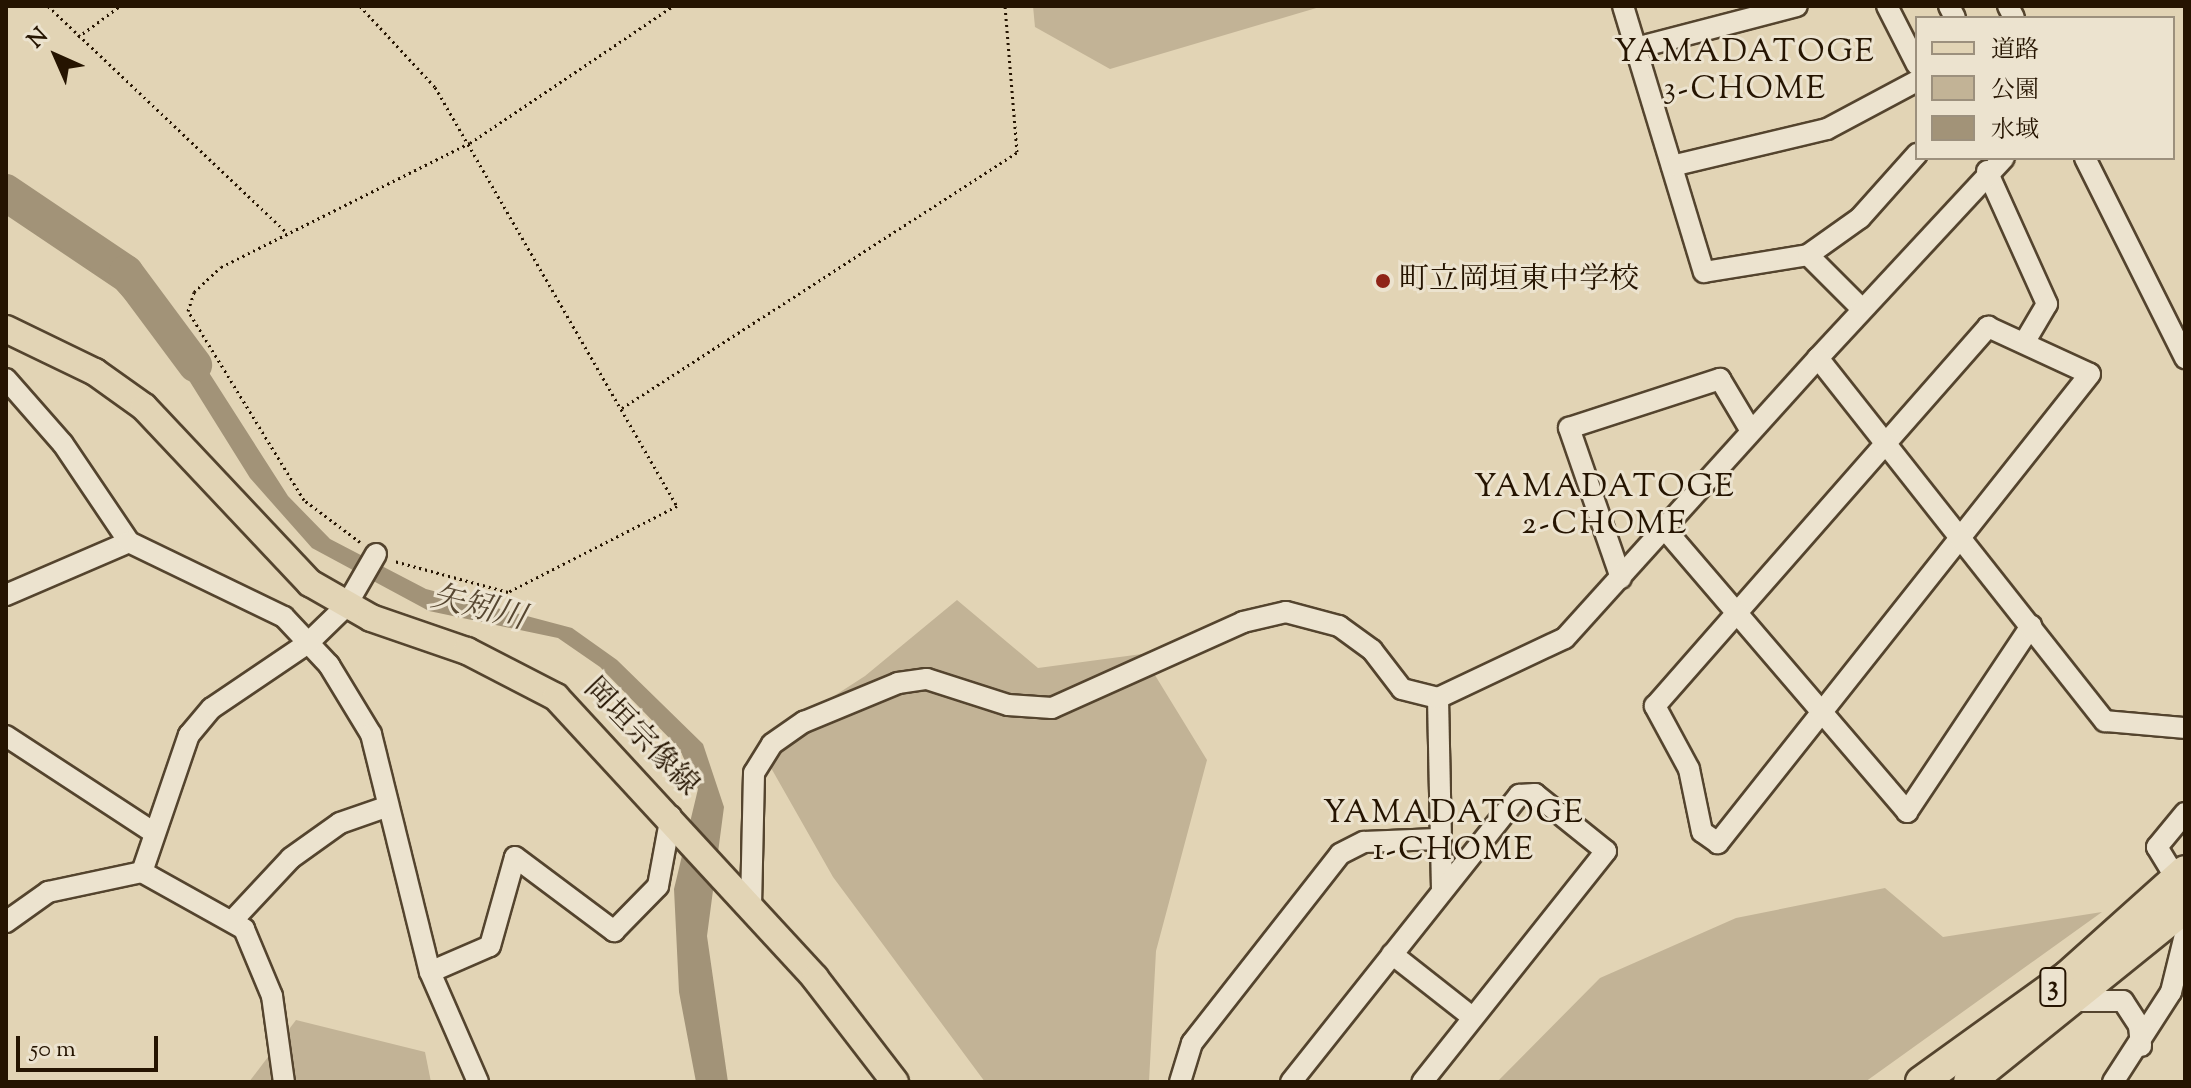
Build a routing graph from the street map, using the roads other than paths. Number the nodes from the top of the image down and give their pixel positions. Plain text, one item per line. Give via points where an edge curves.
1 (1623, 6) edge
2 (1797, 6) edge
3 (1887, 6) edge
4 (1636, 48) junction
5 (1915, 61) edge
6 (1915, 82) edge
7 (1915, 156) edge
8 (2001, 160) edge
9 (2086, 160) edge
10 (1672, 166) junction
11 (1987, 171) junction
12 (1808, 255) junction
13 (1862, 309) junction
14 (6, 329) edge
15 (2024, 343) junction
16 (1818, 358) junction
17 (2185, 358) edge
18 (6, 379) edge
19 (1751, 431) junction
20 (1885, 442) junction
21 (1664, 528) junction
22 (1960, 539) junction
23 (129, 542) junction
24 (376, 554) road end
25 (1621, 578) junction
26 (6, 595) edge
27 (346, 606) junction
28 (1736, 613) junction
29 (2031, 626) junction
30 (308, 643) junction
31 (1438, 698) junction
32 (1822, 715) junction
33 (2185, 728) edge
34 (6, 736) edge
35 (386, 807) junction
36 (2185, 813) edge
37 (675, 820) junction
38 (154, 833) junction
39 (1437, 839) junction
40 (142, 872) junction
41 (2182, 881) edge
42 (1442, 890) junction
43 (751, 906) junction
44 (2185, 908) edge
45 (234, 919) junction
46 (6, 922) edge
47 (2185, 935) edge
48 (1392, 954) junction
49 (430, 972) junction
50 (2078, 1001) junction
51 (1472, 1017) junction
52 (2141, 1046) junction
53 (284, 1082) edge
54 (478, 1082) edge
55 (895, 1082) edge
56 (1180, 1082) edge
57 (1291, 1082) edge
58 (1422, 1082) edge
59 (1921, 1082) edge
60 (1969, 1082) edge
61 (2113, 1082) edge

1 - 4 street
2 - 4 street
3 - 5 street
4 - 10 street
6 - 10 street via 1827,129
7 - 12 street via 1860,218
8 - 11 street
9 - 17 street
10 - 12 street via 1704,272
11 - 13 street
11 - 15 street via 2047,304
12 - 13 street
13 - 16 street
14 - 27 main road, 岡垣宗像線 via 95,372 144,407 284,562
15 - 20 street via 1988,327
15 - 22 street via 2090,374
16 - 19 street
16 - 20 street
18 - 23 street via 63,444
19 - 21 street
19 - 25 street via 1720,379 1569,428
20 - 22 street
20 - 28 street
21 - 25 street
21 - 28 street
22 - 29 street
22 - 32 street
23 - 26 street
23 - 30 street via 284,617
24 - 27 street
25 - 31 street via 1565,638
27 - 30 street
27 - 37 main road, 岡垣宗像線 via 545,690 587,723
28 - 32 street
28 - 32 street via 1655,706 1689,769 1702,832 1718,843
29 - 32 street via 1907,812
29 - 33 street via 2105,721
30 - 35 street via 371,734
30 - 38 street via 199,721
31 - 39 street
31 - 43 street via 1402,689 1372,650 1339,626 1286,612 1243,622 1052,708 1018,707 927,679 898,683 785,732 762,758 749,796
34 - 38 street
35 - 45 street via 340,823 291,858
35 - 49 street
36 - 41 street via 2157,847
37 - 43 main road, 岡垣宗像線
37 - 49 street via 658,886 614,931 515,857 490,946
38 - 40 street
39 - 42 street
39 - 56 street via 1364,842 1340,854 1192,1043
40 - 45 street via 191,904
40 - 46 street via 48,892
41 - 59 highway, 3 via 2068,976
42 - 48 street
42 - 51 street via 1519,795 1535,794 1606,851
43 - 55 main road, 岡垣宗像線
44 - 50 highway, 3
45 - 53 street via 272,996
47 - 52 street via 2171,992
48 - 51 street
48 - 57 street
49 - 54 street
50 - 52 street via 2123,1001 2139,1026
50 - 60 highway, 3
51 - 58 street
52 - 61 street

